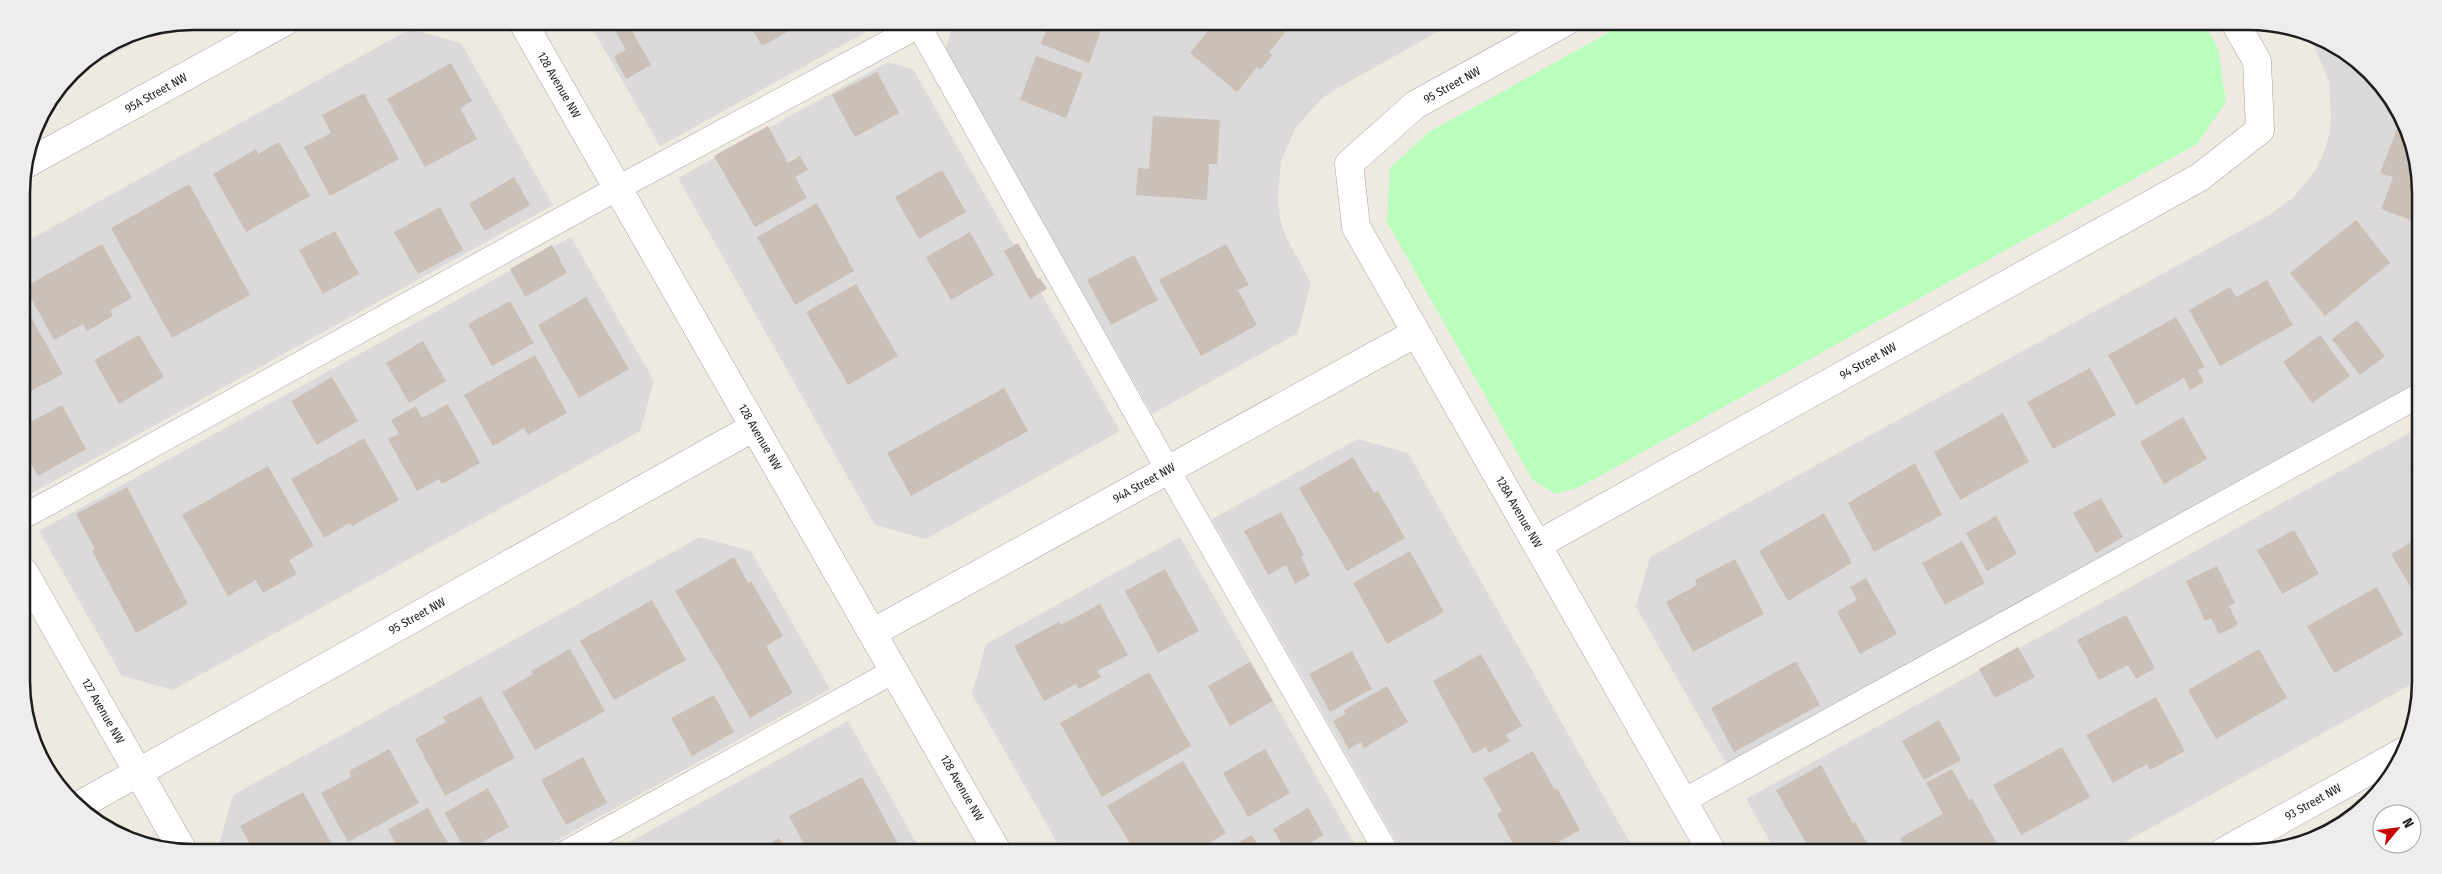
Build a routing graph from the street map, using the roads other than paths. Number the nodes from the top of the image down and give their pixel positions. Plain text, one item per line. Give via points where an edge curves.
1 (270, 30) edge
2 (527, 30) edge
3 (913, 30) edge
4 (927, 30) edge
5 (1551, 30) edge
6 (2239, 30) edge
7 (33, 160) edge
8 (1349, 164) joint
9 (618, 188) junction
10 (1416, 333) junction
11 (2412, 400) edge
12 (754, 426) junction
13 (1168, 470) junction
14 (30, 513) edge
15 (1537, 545) junction
16 (30, 583) edge
17 (872, 633) junction
18 (894, 671) junction
19 (2392, 758) edge
20 (138, 772) junction
21 (1683, 802) junction
22 (84, 803) edge
23 (179, 843) edge
24 (581, 844) edge
25 (993, 844) edge
26 (1382, 844) edge
27 (1707, 844) edge
28 (2237, 844) edge

1 - 7 street, 95A Street NW
2 - 9 street, 128 Avenue NW
3 - 9 lane
4 - 13 lane
5 - 8 street, 95 Street NW via 1415,105
6 - 15 street, 94 Street NW via 2257,61 2260,130 2200,177
8 - 10 street, 128A Avenue NW via 1356,227
9 - 12 street, 128 Avenue NW
9 - 14 lane
10 - 13 street, 94A Street NW
10 - 15 street, 128A Avenue NW
11 - 21 lane
12 - 17 street, 128 Avenue NW
12 - 20 street, 95 Street NW
13 - 17 street, 94A Street NW
13 - 26 lane
15 - 21 street, 128A Avenue NW
16 - 20 street, 127 Avenue NW
17 - 18 street, 128 Avenue NW
18 - 24 lane
18 - 25 street, 128 Avenue NW
19 - 28 street, 93 Street NW
20 - 22 street, 95 Street NW
20 - 23 street, 127 Avenue NW
21 - 27 street, 128A Avenue NW

